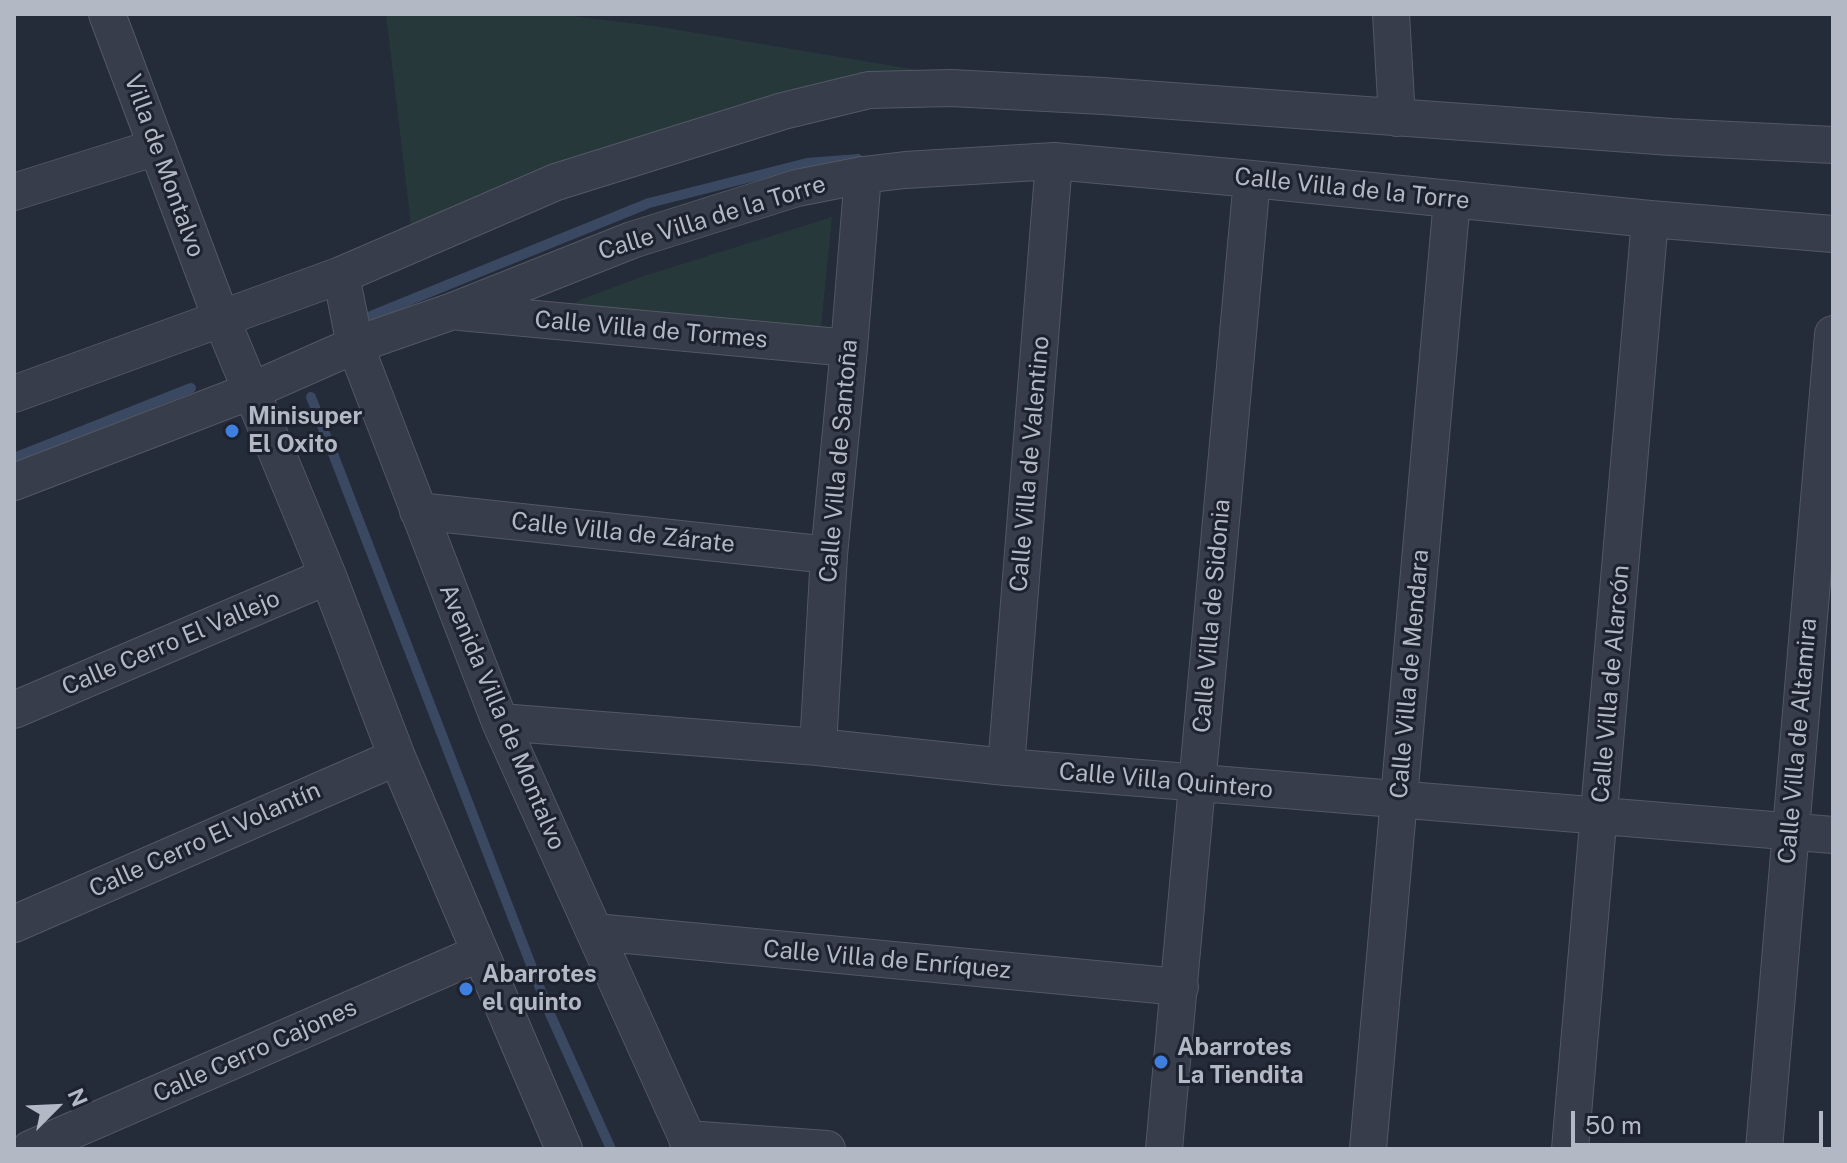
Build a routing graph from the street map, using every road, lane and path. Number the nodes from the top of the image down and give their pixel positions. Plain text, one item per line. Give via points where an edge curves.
1 (107, 14) edge
2 (1391, 14) edge
3 (1397, 118) junction
4 (1833, 145) edge
5 (157, 147) junction
6 (1054, 161) junction
7 (863, 175) junction
8 (1252, 179) junction
9 (14, 192) edge
10 (1452, 199) junction
11 (1650, 219) junction
12 (1833, 234) edge
13 (341, 275) junction
14 (453, 311) junction
15 (221, 318) junction
16 (1833, 334) edge
17 (355, 345) junction
18 (849, 348) junction
19 (251, 391) junction
20 (14, 394) edge
21 (14, 482) edge
22 (418, 511) junction
23 (829, 555) junction
24 (328, 576) junction
25 (14, 710) edge
26 (500, 722) junction
27 (818, 747) junction
28 (397, 757) junction
29 (1006, 767) junction
30 (1196, 783) junction
31 (1399, 800) junction
32 (1599, 816) junction
33 (1791, 832) junction
34 (1833, 835) edge
35 (14, 924) edge
36 (595, 932) junction
37 (480, 953) junction
38 (1180, 987) junction
39 (690, 1144) edge
40 (552, 1145) edge
41 (30, 1149) edge
42 (827, 1149) edge
43 (1164, 1149) edge
44 (1368, 1149) edge
45 (1570, 1149) edge
46 (1764, 1149) edge

1 - 5 street, Villa de Montalvo
2 - 3 street
3 - 4 street
3 - 13 street via 1103,96 951,88 869,90 783,111 556,182
5 - 9 street
5 - 15 street, Villa de Montalvo
6 - 7 street, Calle Villa de la Torre
6 - 8 street, Calle Villa de la Torre
6 - 29 street, Calle Villa de Valentino
7 - 14 street, Calle Villa de la Torre via 797,188 632,240
7 - 18 street, Calle Villa de Santoña
8 - 10 street, Calle Villa de la Torre
8 - 30 street, Calle Villa de Sidonia
10 - 11 street, Calle Villa de la Torre
10 - 31 street, Calle Villa de Mendara
11 - 12 street, Calle Villa de la Torre
11 - 32 street, Calle Villa de Alarcón
13 - 15 street
13 - 17 street, Avenida Villa de Montalvo
14 - 17 street, Calle Villa de la Torre
14 - 18 street, Calle Villa de Tormes
15 - 19 street
15 - 20 street
16 - 33 street, Calle Villa de Altamira
17 - 19 street, Calle Villa de la Torre
17 - 22 street, Avenida Villa de Montalvo
18 - 23 street, Calle Villa de Santoña
19 - 21 street, Calle Villa de la Torre
19 - 24 street
22 - 23 street, Calle Villa de Zárate
22 - 26 street, Avenida Villa de Montalvo
23 - 27 street, Calle Villa de Santoña
24 - 25 street, Calle Cerro El Vallejo
24 - 28 street
26 - 27 street, Calle Villa Quintero
26 - 36 street, Avenida Villa de Montalvo
27 - 29 street, Calle Villa Quintero
28 - 35 street, Calle Cerro El Volantín
28 - 37 street
29 - 30 street, Calle Villa Quintero
30 - 31 street, Calle Villa Quintero
30 - 38 street, Calle Villa de Sidonia
31 - 32 street, Calle Villa Quintero
31 - 44 street, Calle Villa de Mendara
32 - 33 street, Calle Villa Quintero
32 - 45 street, Calle Villa de Alarcón
33 - 34 street, Calle Villa Quintero
33 - 46 street, Calle Villa de Altamira
36 - 38 street, Calle Villa de Enríquez
36 - 39 street, Avenida Villa de Montalvo
37 - 40 street
37 - 41 street, Calle Cerro Cajones
38 - 43 street, Calle Villa de Sidonia
39 - 42 street

